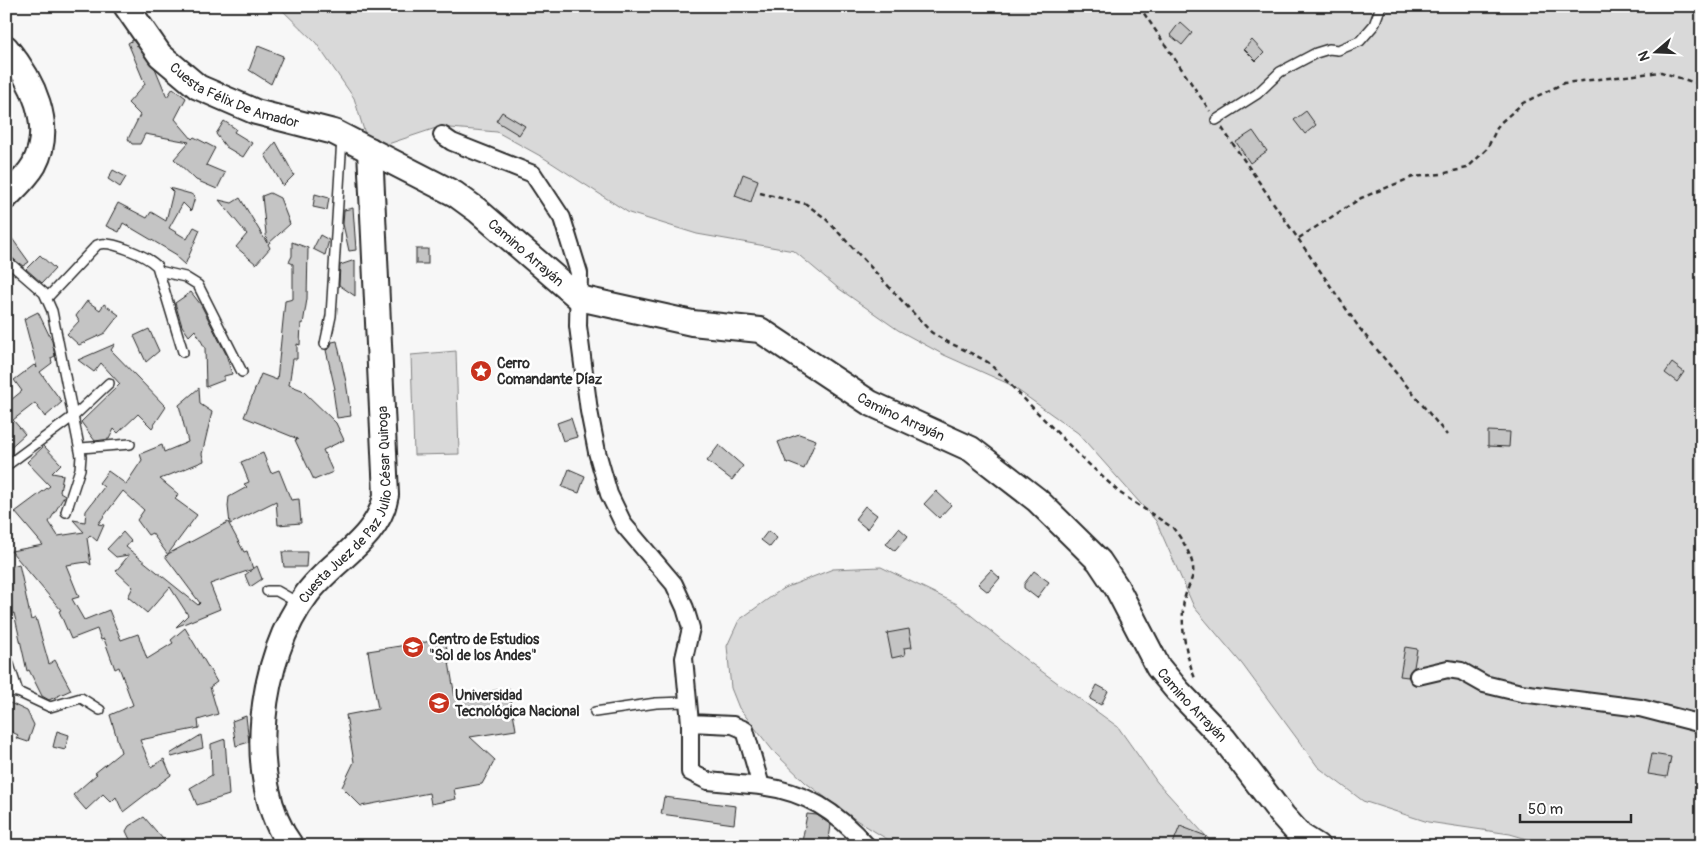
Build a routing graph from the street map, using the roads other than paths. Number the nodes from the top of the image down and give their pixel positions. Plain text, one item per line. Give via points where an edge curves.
1 (126, 6) edge
2 (1381, 6) edge
3 (6, 48) edge
4 (1216, 120) road end
5 (442, 135) dead end
6 (342, 136) junction
7 (370, 150) junction
8 (6, 197) edge
9 (6, 260) edge
10 (159, 271) junction
11 (47, 298) junction
12 (579, 298) junction
13 (325, 344) dead end
14 (183, 352) dead end
15 (242, 372) dead end
16 (109, 383) dead end
17 (75, 416) junction
18 (130, 444) dead end
19 (81, 448) junction
20 (6, 466) edge
21 (66, 512) dead end
22 (267, 591) dead end
23 (300, 604) junction
24 (6, 655) edge
25 (1418, 676) dead end
26 (6, 691) edge
27 (18, 692) junction
28 (686, 702) junction
29 (100, 710) dead end
30 (595, 712) dead end
31 (690, 723) junction
32 (1702, 724) edge
33 (761, 786) junction
34 (291, 846) edge
35 (867, 846) edge
36 (1317, 846) edge

1 - 6 street, Cuesta Félix De Amador via 160,55 204,91 256,112 317,126
2 - 4 lane via 1374,25 1360,40 1338,50 1316,53 1280,72 1257,94
3 - 8 street via 34,91 41,128 35,163
5 - 12 street via 533,174 562,218 579,273
6 - 7 street, Cuesta Félix De Amador
6 - 13 lane via 331,316
7 - 12 street, Camino Arrayán via 463,200
7 - 23 street, Cuesta Juez de Paz Julio César Quiroga via 386,495 382,513 374,526 314,585
9 - 11 lane
10 - 11 lane via 150,260 114,244 101,243
10 - 14 lane
10 - 15 lane via 185,277 198,285
11 - 17 lane
12 - 28 street via 578,326 589,411 609,494 624,525 674,584 691,628 684,658
12 - 36 street, Camino Arrayán via 692,323 760,330 870,402 971,449 1037,500 1098,561 1117,588 1158,667 1224,738 1283,816 1301,836
16 - 17 lane
17 - 19 lane
17 - 20 lane
18 - 19 lane
19 - 21 lane via 80,469
22 - 23 lane via 277,591
23 - 34 street, Cuesta Juez de Paz Julio César Quiroga via 274,665 263,726 268,794 278,824
24 - 27 lane
25 - 32 street via 1448,669 1461,671 1484,684 1521,693 1640,708
26 - 27 lane
27 - 29 lane via 50,707 81,698
28 - 30 lane
28 - 31 street
31 - 33 street via 733,725 745,730
31 - 33 street via 690,772 708,781
33 - 35 street via 806,796

